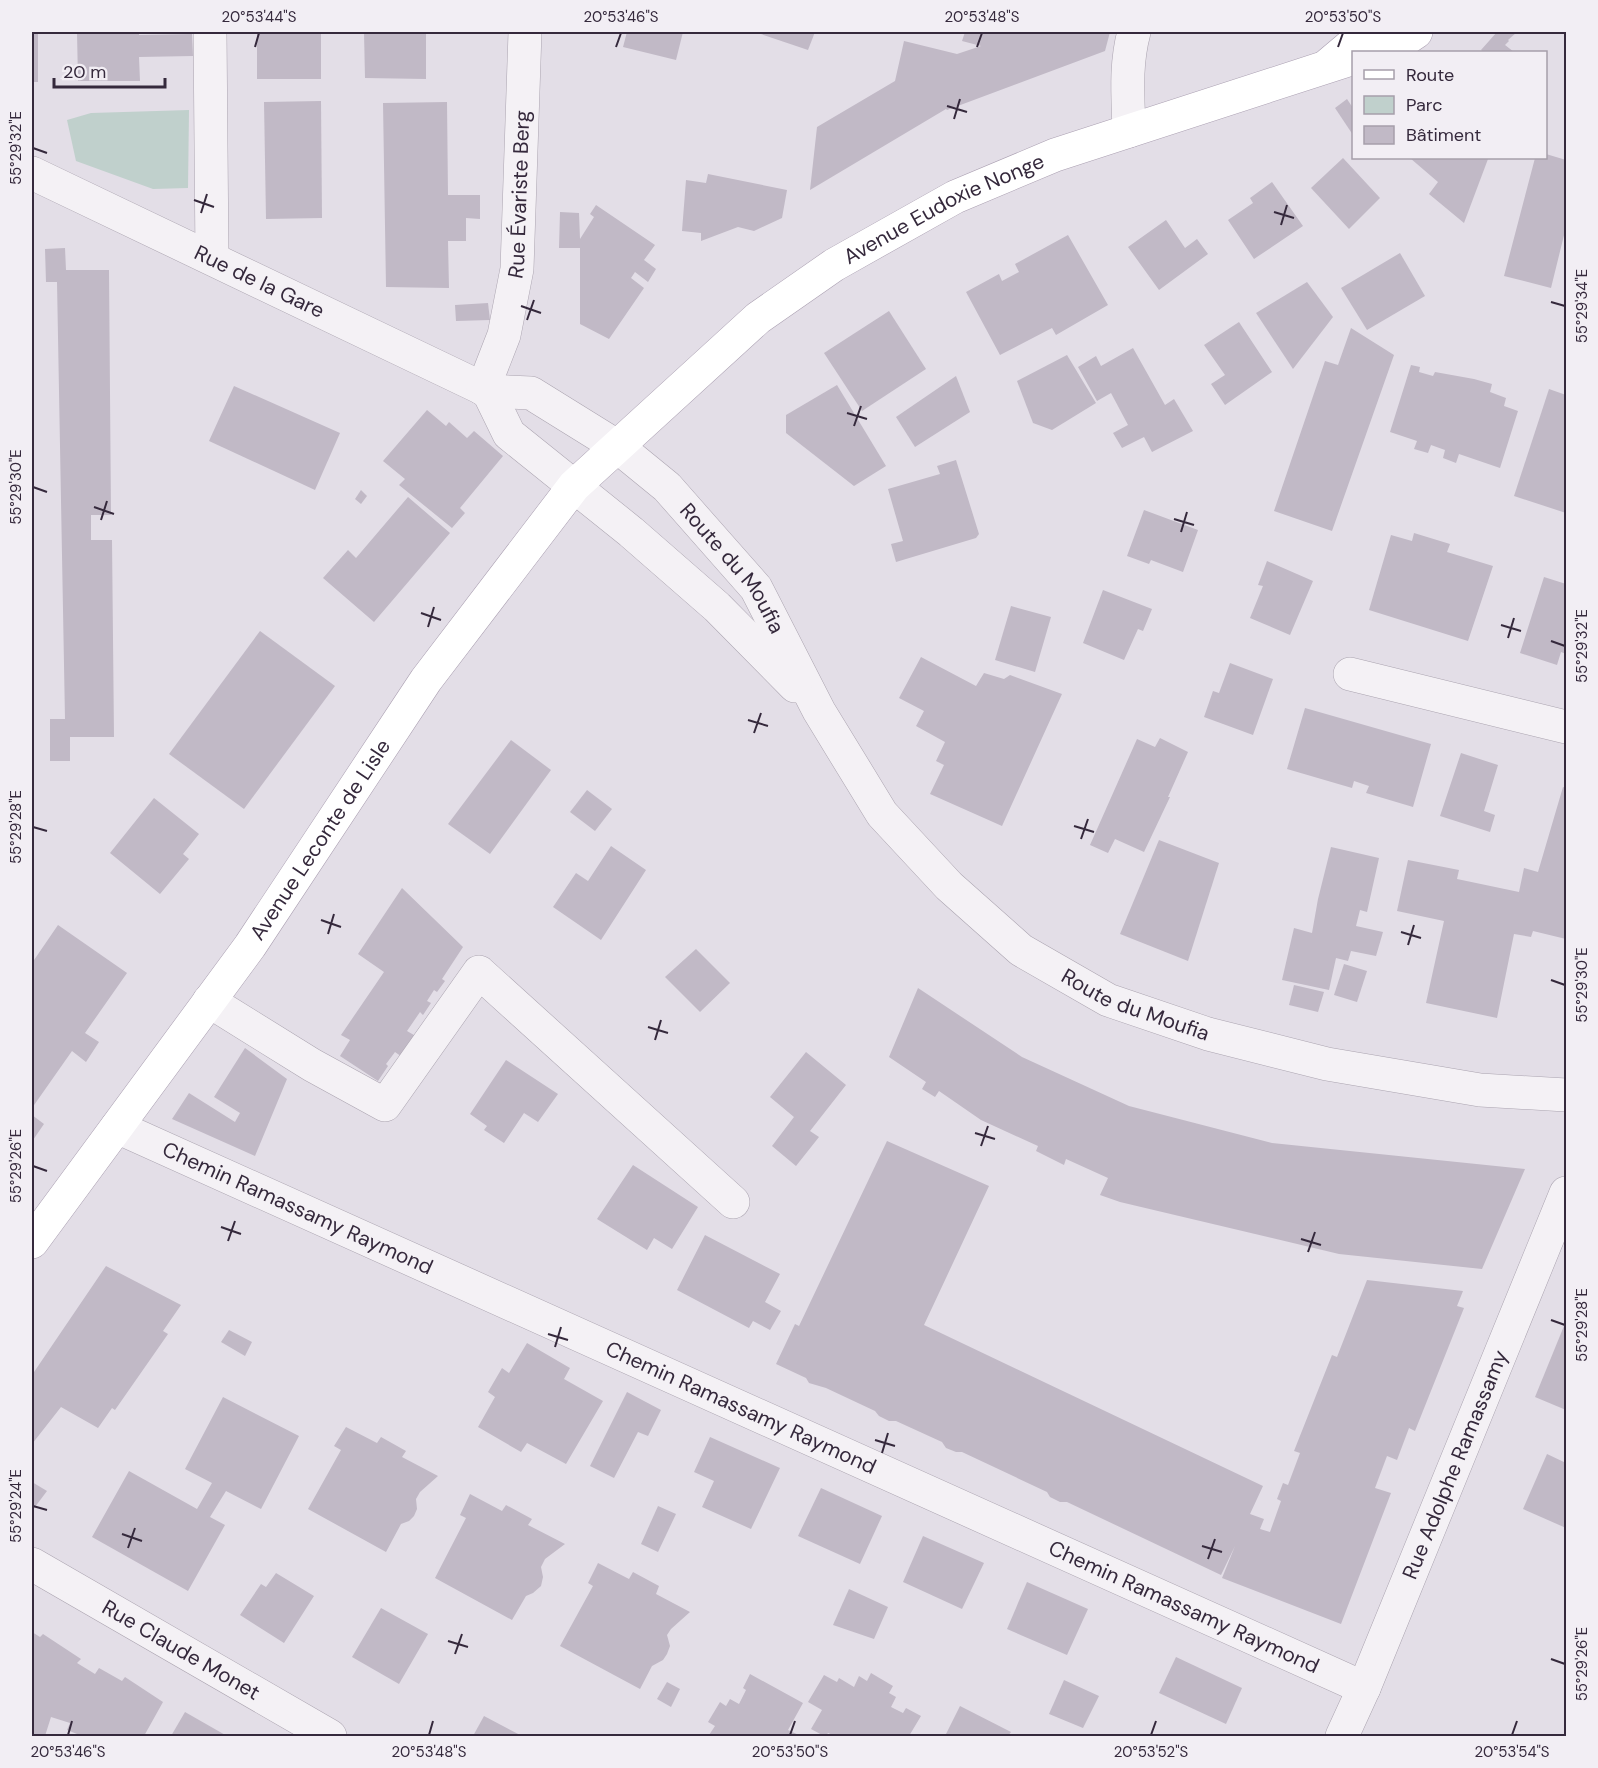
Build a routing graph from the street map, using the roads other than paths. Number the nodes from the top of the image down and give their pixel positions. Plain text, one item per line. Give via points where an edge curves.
1 (210, 32) edge
2 (525, 32) edge
3 (1134, 32) edge
4 (1367, 32) edge
5 (1416, 32) edge
6 (1371, 51) edge
7 (1339, 63) edge
8 (1129, 131) junction
9 (32, 173) edge
10 (212, 258) junction
11 (486, 390) junction
12 (618, 447) junction
13 (574, 486) junction
14 (1350, 674) dead end
15 (819, 711) junction
16 (1566, 727) edge
17 (209, 1001) junction
18 (1566, 1095) edge
19 (117, 1127) junction
20 (1566, 1193) edge
21 (733, 1202) dead end
22 (32, 1242) edge
23 (32, 1564) edge
24 (1364, 1688) junction
25 (330, 1737) edge
26 (1342, 1737) edge

1 - 10 street
2 - 11 street, Rue Évariste Berg via 517,269 504,335
3 - 8 street via 1128,53
4 - 7 main road, Avenue Eudoxie Nonge
5 - 6 main road
7 - 8 main road, Avenue Eudoxie Nonge
8 - 12 main road, Avenue Eudoxie Nonge via 1055,155 956,197 834,266 758,318
9 - 10 street, Rue de la Gare
10 - 11 street, Rue de la Gare
11 - 12 street, Rue de la Gare via 531,393
11 - 13 street via 509,434
12 - 13 main road, Avenue Leconte de Lisle
12 - 15 street, Route du Moufia via 668,487 756,588
13 - 15 street, Route du Moufia via 717,607
13 - 17 main road, Avenue Leconte de Lisle via 426,680 250,946
14 - 16 street
15 - 18 street, Route du Moufia via 882,814 949,886 1021,950 1108,1000 1208,1034 1327,1064 1480,1090
17 - 19 main road, Avenue Leconte de Lisle
17 - 21 street via 385,1105 478,972
19 - 22 main road, Avenue Leconte de Lisle
19 - 24 street, Chemin Ramassamy Raymond
20 - 24 street, Rue Adolphe Ramassamy
23 - 25 street, Rue Claude Monet
24 - 26 street, Rue Adolphe Ramassamy

